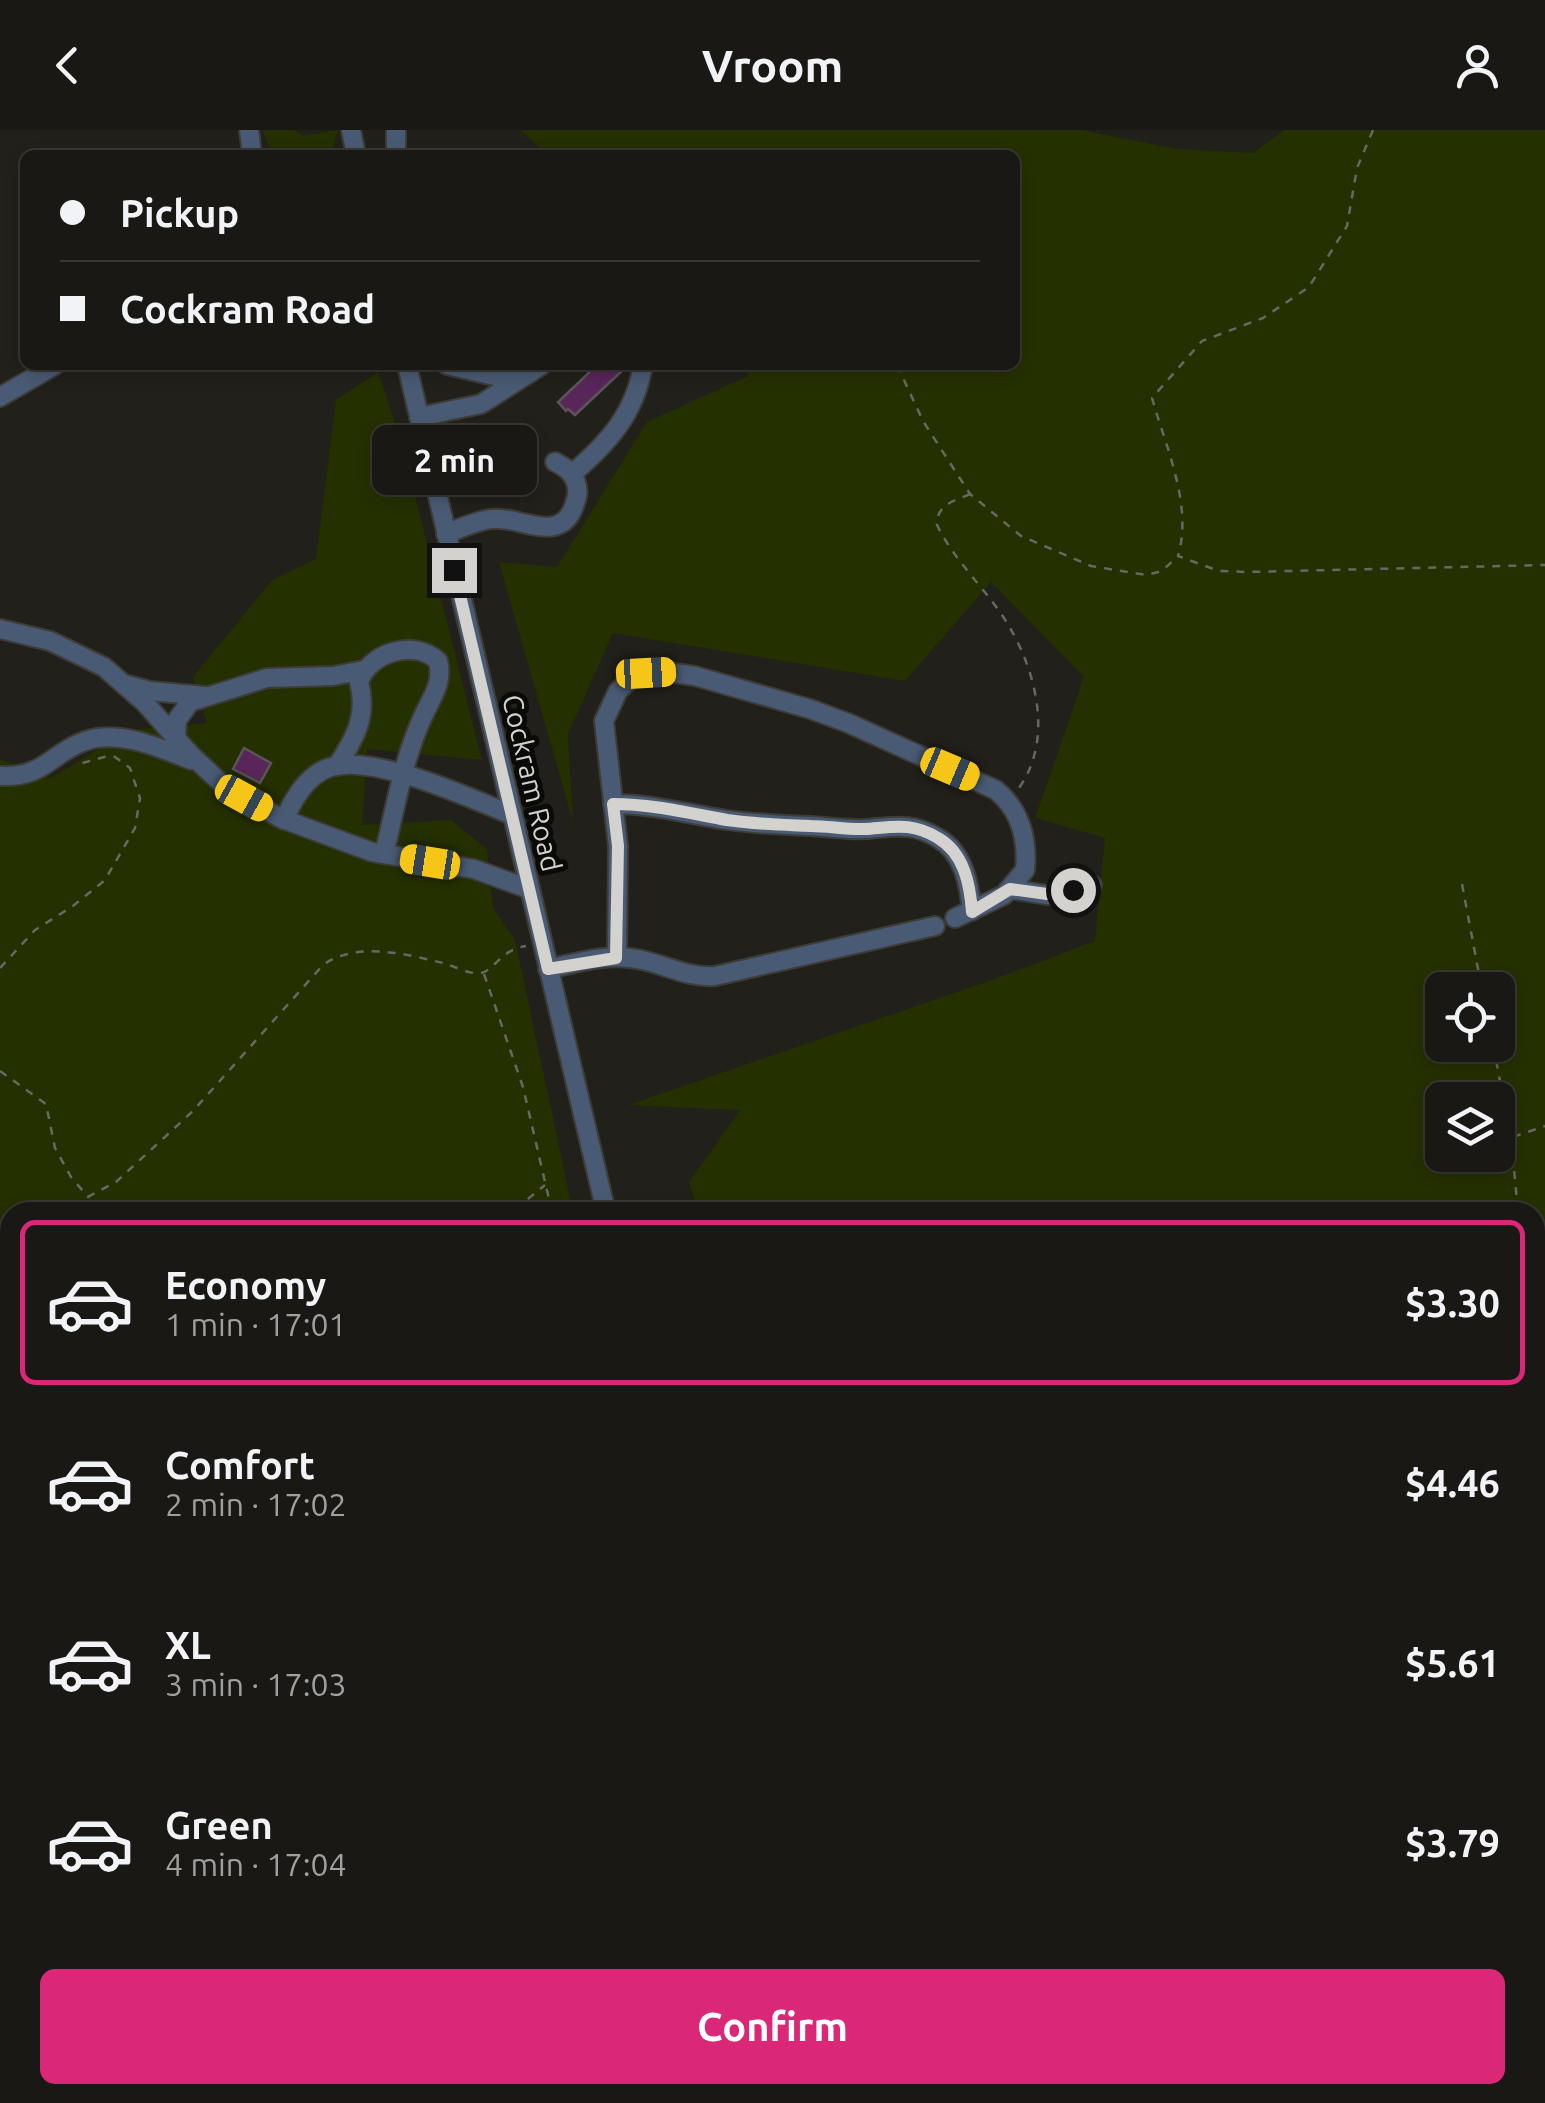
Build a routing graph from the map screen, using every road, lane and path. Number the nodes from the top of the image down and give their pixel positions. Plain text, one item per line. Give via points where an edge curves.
1 (1373, 130) edge
2 (46, 370) edge
3 (408, 370) edge
4 (469, 370) edge
5 (534, 370) edge
6 (642, 370) edge
7 (899, 370) edge
8 (516, 381) junction
9 (0, 397) edge
10 (420, 418) junction
11 (554, 462) dead end
12 (572, 474) junction
13 (970, 494) junction
14 (446, 534) junction
15 (1178, 556) junction
16 (1545, 566) edge
17 (0, 629) edge
18 (364, 670) junction
19 (123, 683) junction
20 (206, 696) junction
21 (176, 739) junction
22 (54, 761) junction
23 (198, 763) junction
24 (337, 766) junction
25 (402, 774) junction
26 (0, 776) edge
27 (1009, 802) junction
28 (613, 804) junction
29 (512, 816) junction
30 (284, 820) junction
31 (384, 854) junction
32 (1462, 884) dead end
33 (1092, 885) dead end
34 (529, 889) junction
35 (1010, 889) junction
36 (935, 926) dead end
37 (542, 944) junction
38 (616, 958) junction
39 (0, 968) edge
40 (548, 969) junction
41 (484, 972) junction
42 (1479, 972) edge
43 (0, 1071) edge
44 (1545, 1126) edge
45 (1515, 1136) edge
46 (1514, 1172) edge
47 (546, 1185) junction
48 (89, 1198) junction
49 (80, 1202) edge
50 (525, 1202) edge
51 (550, 1202) edge
52 (604, 1202) edge
53 (1517, 1202) edge

1 - 15 path via 1357,168 1347,226 1308,287 1264,318 1202,341 1152,398 1184,518
2 - 9 street
3 - 10 street, Cockram Road
4 - 8 street
5 - 8 street
6 - 12 street via 622,424
7 - 13 path
8 - 10 street via 481,404
10 - 14 street, Cockram Road
11 - 12 street
12 - 14 street via 575,504 556,526 491,519
13 - 15 path via 1021,536 1091,566 1155,574
13 - 27 path via 944,506 937,525 1008,624 1028,669 1036,710 1034,761
14 - 29 street, Cockram Road
15 - 16 path via 1247,572
17 - 19 street via 79,653
18 - 20 street via 285,675
18 - 24 street via 364,712
18 - 25 street via 395,652 415,650 438,661 439,684
19 - 20 street
19 - 21 street
20 - 21 street via 182,709
21 - 23 street
22 - 23 street via 82,742 112,738
22 - 26 street
22 - 39 path via 82,765 115,757 135,776 140,810 105,880 35,930
23 - 30 street
24 - 25 street
24 - 30 street via 315,775
25 - 29 street
25 - 31 street
27 - 28 street via 982,782 848,723 667,672 631,679 608,708
27 - 35 street via 1022,828 1026,859
28 - 35 street via 780,826 862,830 906,824 949,845 958,857 970,890 964,915
28 - 38 street
29 - 34 street, Cockram Road
30 - 31 street
31 - 34 street via 474,868
32 - 42 path
33 - 35 street via 1047,894
34 - 37 street, Cockram Road
36 - 38 street via 715,976 686,976
37 - 40 street, Cockram Road
37 - 41 path via 507,950
38 - 40 street
40 - 52 street, Cockram Road
41 - 47 path via 524,1087
41 - 48 path via 374,951 333,958 193,1111 116,1182
43 - 48 path via 46,1104 55,1148
44 - 45 path
46 - 53 path
47 - 50 path
47 - 51 path
48 - 49 path

